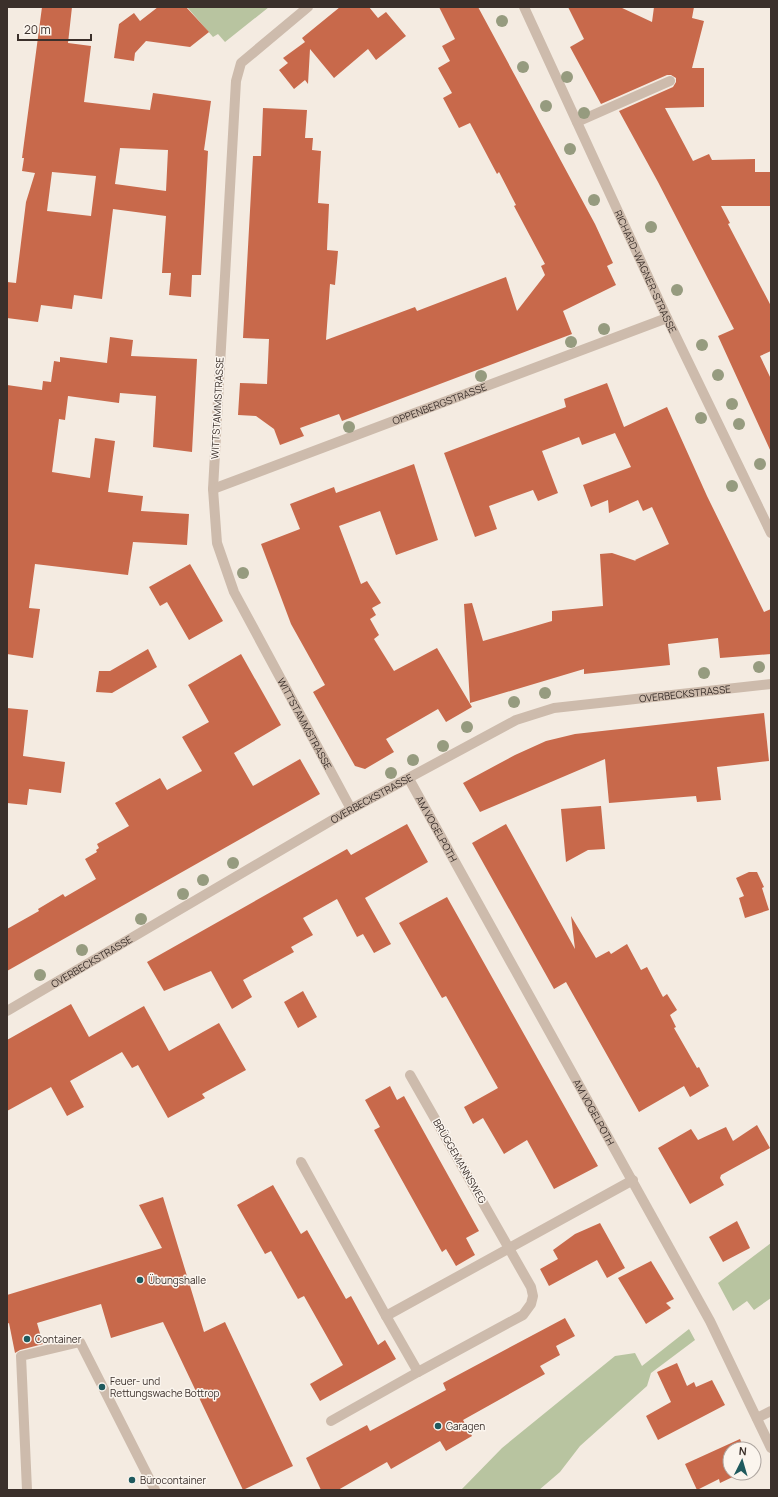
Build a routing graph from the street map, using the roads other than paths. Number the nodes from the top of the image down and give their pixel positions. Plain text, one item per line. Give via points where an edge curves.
1 (308, 7) edge
2 (524, 7) edge
3 (670, 82) dead end
4 (577, 122) junction
5 (667, 318) junction
6 (213, 489) junction
7 (771, 533) edge
8 (771, 684) edge
9 (409, 779) junction
10 (351, 809) junction
11 (7, 1011) edge
12 (410, 1075) dead end
13 (301, 1162) dead end
14 (633, 1180) junction
15 (510, 1248) junction
16 (386, 1316) junction
17 (418, 1372) junction
18 (771, 1411) edge
19 (757, 1418) junction
20 (331, 1421) dead end
21 (771, 1448) edge
22 (27, 1490) edge
23 (155, 1490) edge

1 - 6 street, WITTSTAMMSTRASSE via 241,63 236,81
2 - 4 street, RICHARD-WAGNER-STRASSE
3 - 4 street
4 - 5 street, RICHARD-WAGNER-STRASSE
5 - 6 street, OPPENBERGSTRASSE
5 - 7 street, RICHARD-WAGNER-STRASSE
6 - 10 street, WITTSTAMMSTRASSE via 217,543 234,592
8 - 9 street, OVERBECKSTRASSE via 554,708 516,720
9 - 10 street, OVERBECKSTRASSE
9 - 14 street, AM VOGELPOTH
10 - 11 street, OVERBECKSTRASSE
12 - 15 street, BRÜGGEMANNSWEG
13 - 16 street
14 - 15 street
14 - 19 street, AM VOGELPOTH via 710,1321
15 - 16 street
15 - 17 street, BRÜGGEMANNSWEG via 531,1287 533,1296 527,1310 523,1315
16 - 17 street
17 - 20 street, BRÜGGEMANNSWEG
18 - 19 street
19 - 21 street, AM VOGELPOTH
22 - 23 street via 21,1356 80,1342

